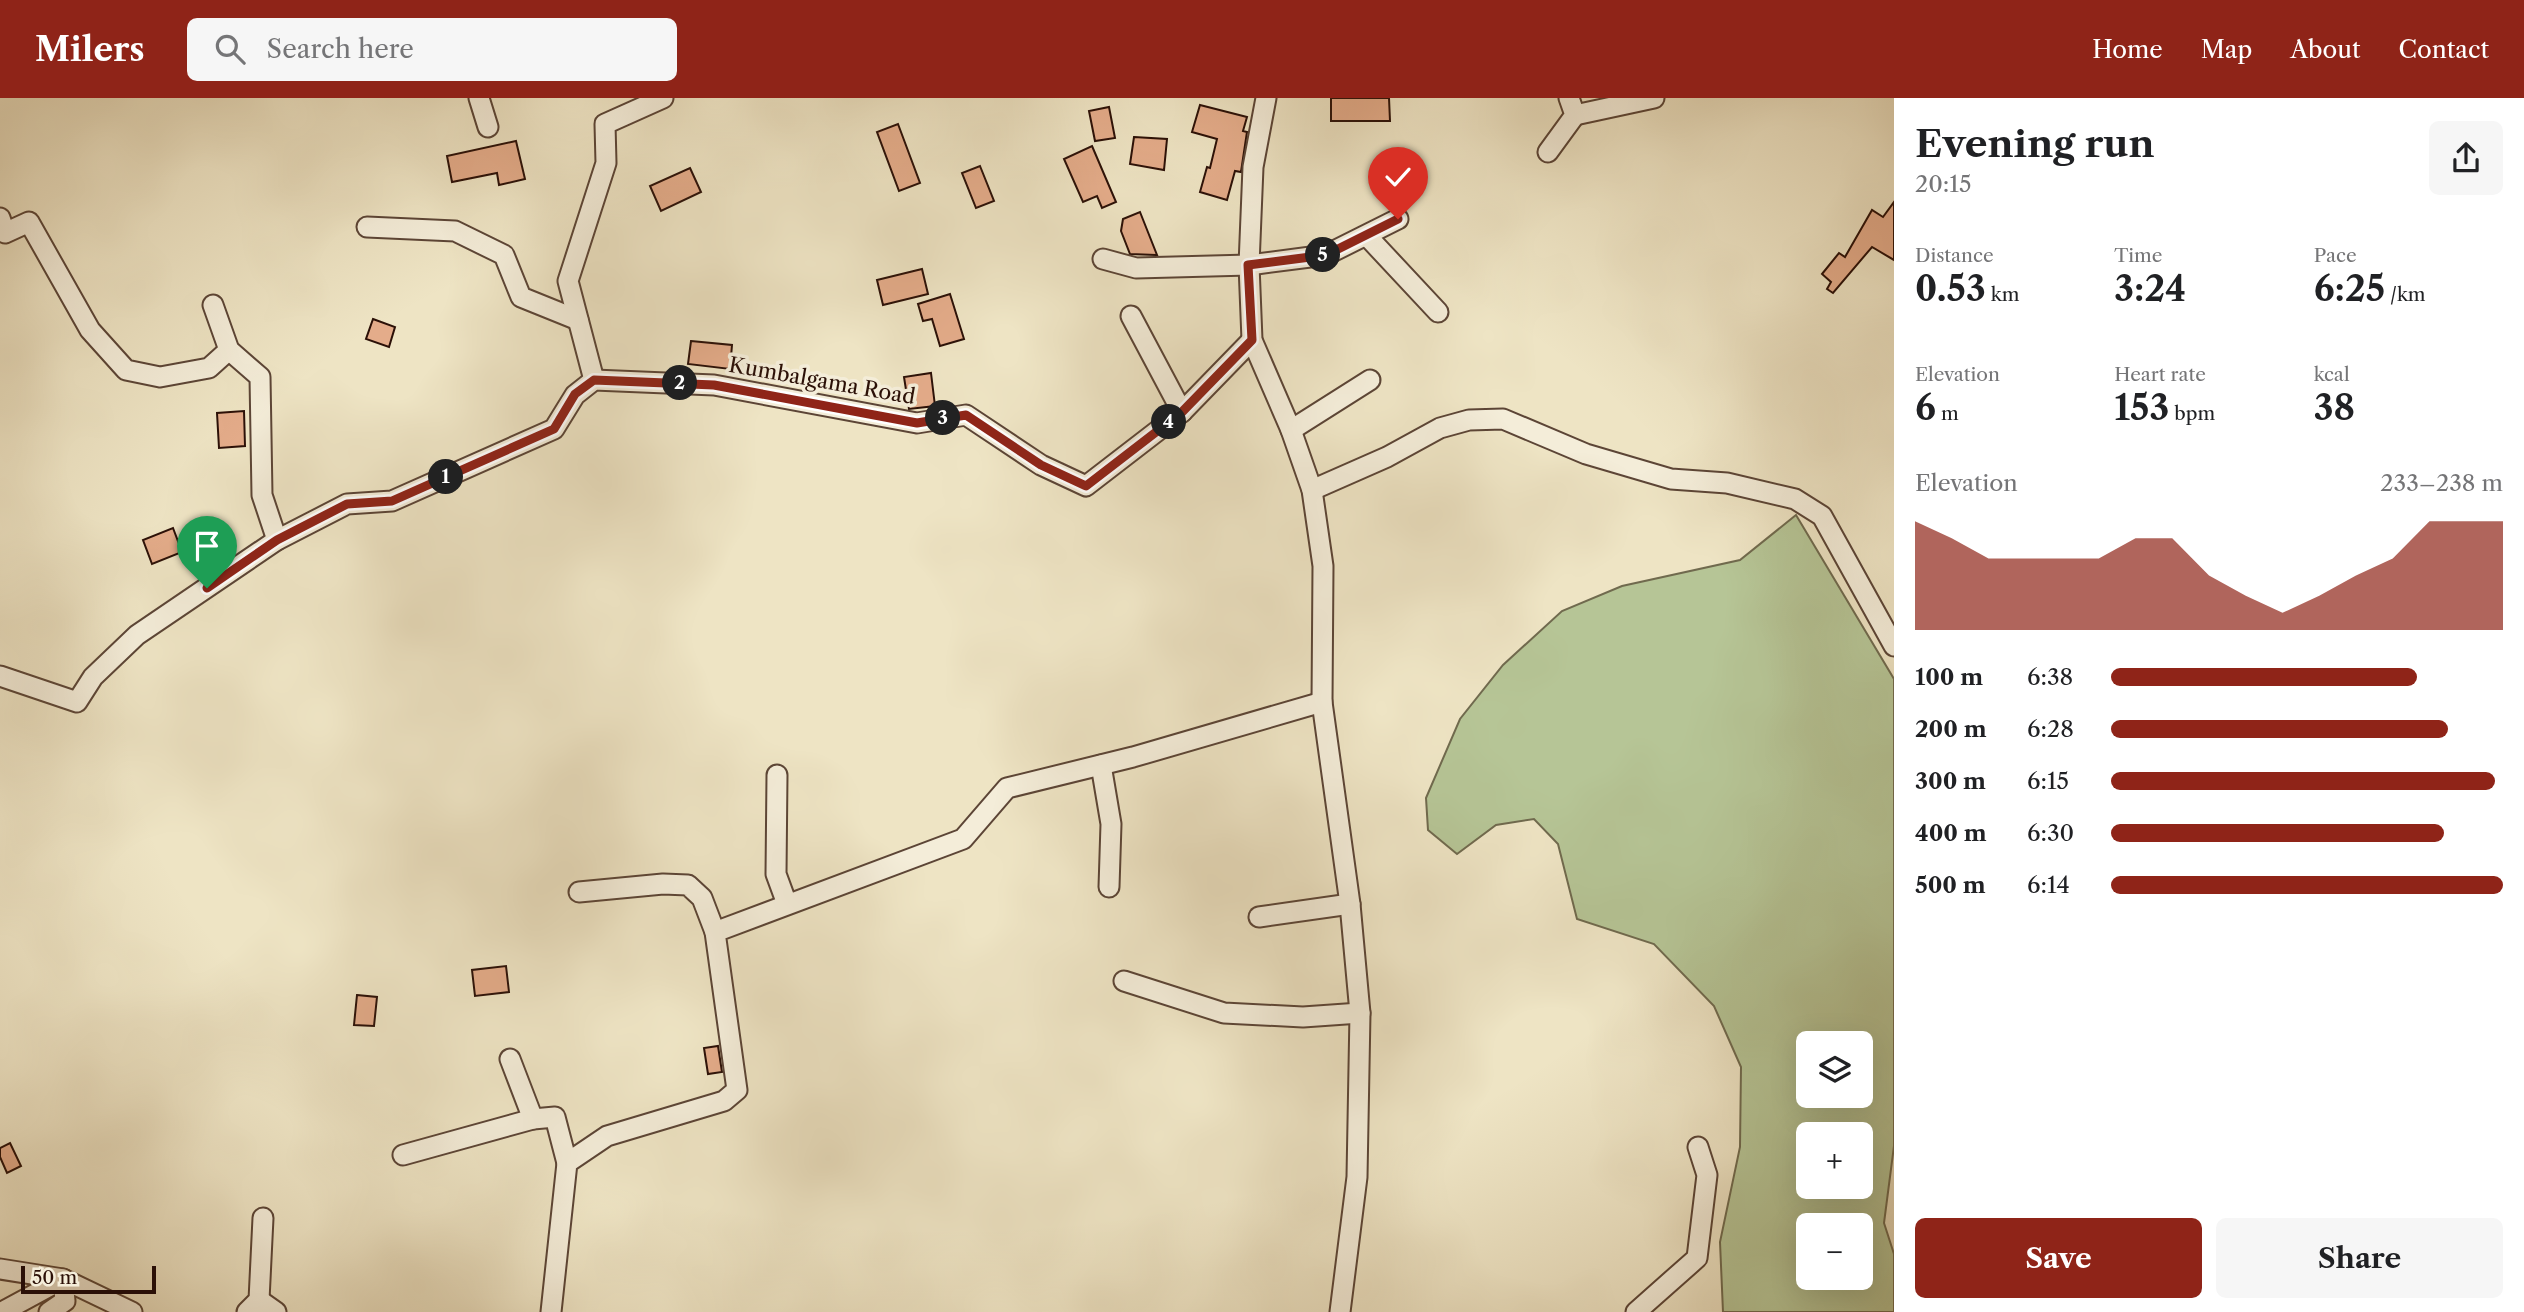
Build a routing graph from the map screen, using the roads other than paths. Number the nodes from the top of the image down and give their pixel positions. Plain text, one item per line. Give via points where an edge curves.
1 (479, 98) edge
2 (663, 98) edge
3 (1266, 98) edge
4 (1654, 98) edge
5 (1572, 107) edge
6 (488, 127) dead end
7 (1548, 152) dead end
8 (0, 218) edge
9 (1398, 219) dead end
10 (367, 227) dead end
11 (1367, 236) junction
12 (1103, 259) dead end
13 (1248, 265) junction
14 (212, 304) dead end
15 (1438, 313) dead end
16 (1131, 316) dead end
17 (578, 320) junction
18 (1252, 340) junction
19 (229, 350) junction
20 (594, 380) junction
21 (1370, 380) dead end
22 (1182, 412) junction
23 (1291, 430) junction
24 (1312, 491) junction
25 (277, 540) junction
26 (1894, 646) edge
27 (0, 676) edge
28 (1322, 702) junction
29 (1101, 765) junction
30 (777, 775) dead end
31 (1109, 887) dead end
32 (579, 892) dead end
33 (787, 904) junction
34 (1350, 904) junction
35 (1259, 917) dead end
36 (715, 932) junction
37 (1124, 981) dead end
38 (1360, 1013) junction
39 (510, 1059) dead end
40 (533, 1118) junction
41 (1699, 1147) dead end
42 (403, 1155) dead end
43 (567, 1163) junction
44 (264, 1218) dead end
45 (0, 1269) edge
46 (63, 1279) junction
47 (253, 1306) edge
48 (2, 1312) edge
49 (49, 1312) edge
50 (132, 1312) edge
51 (276, 1312) edge
52 (551, 1312) edge
53 (1340, 1312) edge
54 (1636, 1312) edge

1 - 6 street
2 - 17 street via 605,124 606,163 568,281
3 - 13 street via 1253,167
4 - 5 street
5 - 7 street
8 - 19 street via 5,233 29,222 90,330 127,370 160,377 209,369
9 - 11 street
10 - 17 street via 455,231 504,255 521,297
11 - 13 street via 1326,255
11 - 15 street
12 - 13 street via 1136,268
13 - 18 street
14 - 19 street
16 - 22 street
17 - 20 street
18 - 22 street, Kumbalgama Road
18 - 23 street
19 - 25 street via 260,377 262,495
20 - 22 street, Kumbalgama Road via 714,385 917,423 966,415 1041,465 1086,486
20 - 25 street via 575,394 554,429 392,501 347,504
21 - 23 street
23 - 24 street
24 - 26 street via 1440,428 1469,420 1503,419 1586,454 1671,479 1727,484 1795,499 1822,516
24 - 28 street via 1323,566
25 - 27 street via 137,635 93,677 77,702
28 - 29 street
28 - 34 street
29 - 31 street via 1111,824
29 - 33 street via 1007,788 962,839
30 - 33 street via 776,873
32 - 36 street via 688,885 702,898
33 - 36 street
34 - 35 street
34 - 38 street
36 - 43 street via 737,1090 724,1101 607,1136
37 - 38 street via 1224,1013 1303,1017
38 - 53 street via 1357,1177
39 - 40 street
40 - 42 street
40 - 43 street via 555,1117
41 - 54 street via 1707,1175 1697,1258
43 - 52 street
44 - 47 street
45 - 46 street
46 - 48 street
46 - 49 street via 65,1301
46 - 50 street
47 - 51 street

